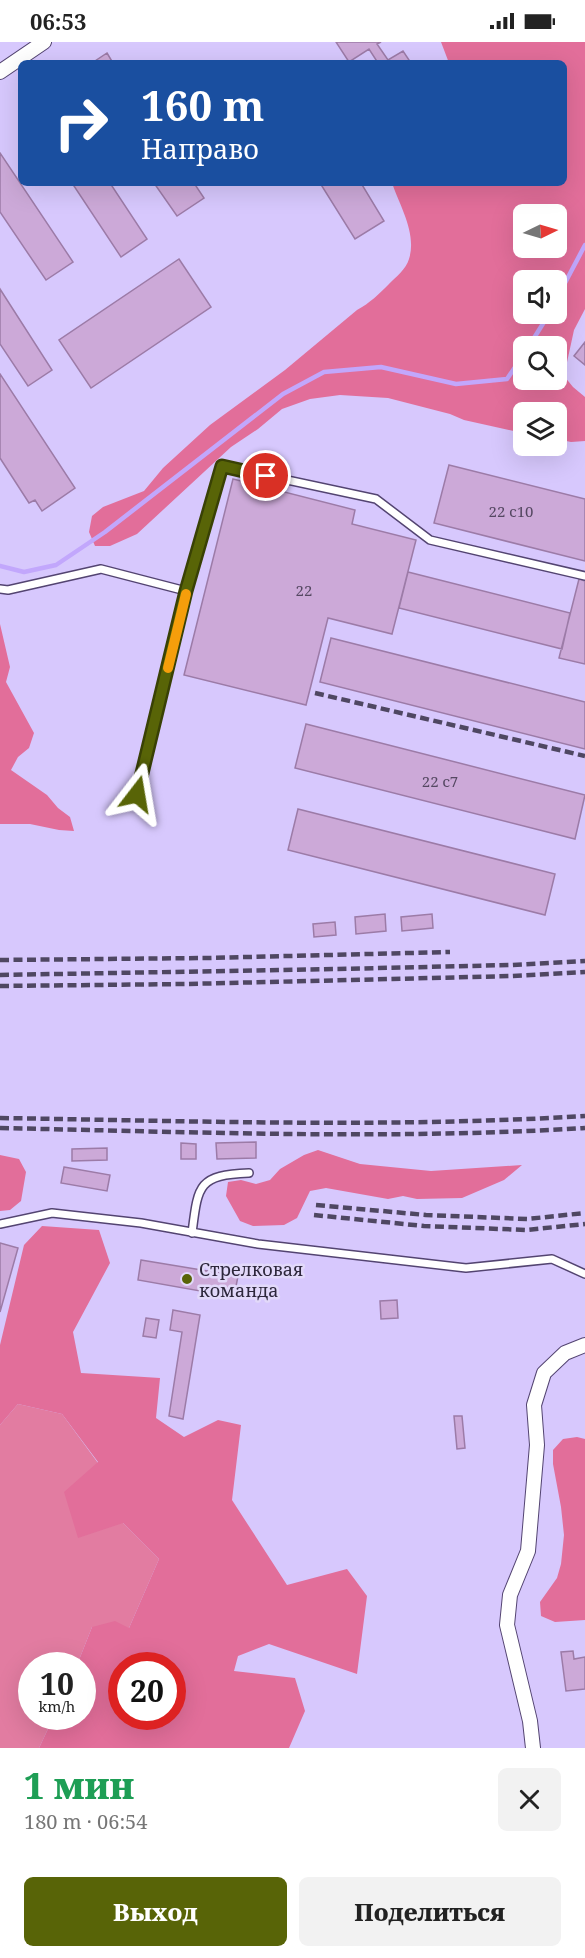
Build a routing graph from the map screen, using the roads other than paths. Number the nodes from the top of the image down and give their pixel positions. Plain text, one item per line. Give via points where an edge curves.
1 (44, 42) edge
2 (0, 72) edge
3 (585, 576) edge
4 (0, 589) edge
5 (186, 591) junction
6 (137, 794) dead end
7 (249, 1173) dead end
8 (0, 1224) edge
9 (192, 1233) junction
10 (585, 1274) edge
11 (585, 1345) edge
12 (533, 1748) edge

1 - 2 street
3 - 5 lane via 430,540 376,499 222,466
4 - 5 lane via 101,569
5 - 6 lane
7 - 9 lane via 222,1174 203,1185 196,1201
8 - 9 lane via 52,1213
9 - 10 lane via 466,1268 552,1260
11 - 12 street via 566,1353 544,1373 534,1405 537,1445 528,1551 510,1595 507,1625

